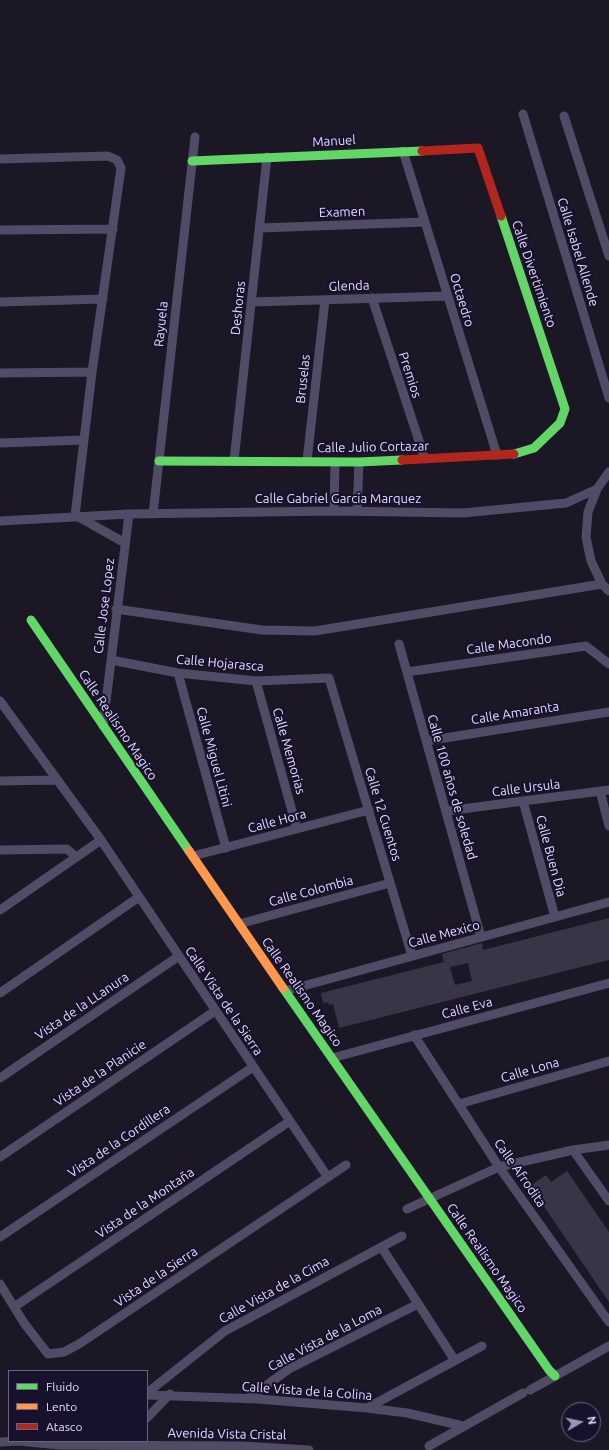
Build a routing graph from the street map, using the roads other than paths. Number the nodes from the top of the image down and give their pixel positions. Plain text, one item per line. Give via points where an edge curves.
1 (523, 114) dead end
2 (564, 116) dead end
3 (195, 137) dead end
4 (478, 148) joint
5 (403, 152) junction
6 (267, 158) junction
7 (0, 159) edge
8 (192, 161) junction
9 (425, 222) junction
10 (260, 228) junction
11 (113, 229) junction
12 (0, 230) edge
13 (609, 256) edge
14 (448, 296) junction
15 (372, 298) junction
16 (102, 299) junction
17 (325, 300) junction
18 (0, 302) edge
19 (252, 302) junction
20 (92, 372) junction
21 (0, 373) edge
22 (609, 398) edge
23 (565, 409) joint
24 (84, 440) junction
25 (0, 443) edge
26 (497, 456) junction
27 (425, 459) junction
28 (159, 461) junction
29 (234, 461) junction
30 (306, 461) junction
31 (335, 462) junction
32 (359, 462) junction
33 (609, 472) edge
34 (597, 489) junction
35 (334, 511) junction
36 (357, 511) junction
37 (129, 514) junction
38 (154, 514) junction
39 (75, 516) junction
40 (0, 521) edge
41 (125, 543) junction
42 (602, 584) junction
43 (609, 591) edge
44 (116, 609) junction
45 (31, 620) dead end
46 (399, 644) dead end
47 (111, 660) junction
48 (609, 664) edge
49 (407, 672) junction
50 (178, 673) junction
51 (329, 678) joint
52 (256, 681) junction
53 (0, 701) edge
54 (3, 710) edge
55 (609, 712) edge
56 (103, 726) junction
57 (426, 741) junction
58 (56, 780) junction
59 (0, 781) edge
60 (604, 790) edge
61 (523, 801) junction
62 (369, 810) junction
63 (446, 811) junction
64 (609, 826) edge
65 (297, 829) junction
66 (101, 840) junction
67 (226, 848) junction
68 (0, 850) edge
69 (193, 856) junction
70 (76, 857) junction
71 (390, 883) junction
72 (139, 897) junction
73 (609, 902) edge
74 (0, 910) edge
75 (555, 917) junction
76 (239, 924) junction
77 (481, 937) junction
78 (178, 956) junction
79 (412, 956) junction
80 (609, 984) edge
81 (285, 991) junction
82 (0, 994) edge
83 (215, 1010) junction
84 (414, 1035) junction
85 (332, 1058) junction
86 (609, 1061) edge
87 (252, 1067) junction
88 (0, 1078) edge
89 (459, 1104) junction
90 (290, 1121) junction
91 (609, 1145) edge
92 (573, 1150) junction
93 (0, 1157) edge
94 (346, 1164) dead end
95 (500, 1167) junction
96 (328, 1176) junction
97 (430, 1198) junction
98 (609, 1201) edge
99 (407, 1209) dead end
100 (402, 1236) dead end
101 (0, 1237) edge
102 (382, 1248) junction
103 (0, 1284) edge
104 (418, 1304) junction
105 (14, 1307) junction
106 (609, 1322) edge
107 (482, 1346) dead end
108 (609, 1346) edge
109 (454, 1359) junction
110 (554, 1376) junction
111 (148, 1393) edge
112 (148, 1394) edge
113 (170, 1394) junction
114 (246, 1399) junction
115 (367, 1408) junction
116 (148, 1417) edge
117 (463, 1426) junction
118 (27, 1442) edge
119 (87, 1443) edge
120 (122, 1443) edge
121 (429, 1446) dead end
122 (309, 1450) edge

1 - 22 street, Calle Isabel Allende
2 - 13 street
3 - 8 street, Rayuela
4 - 5 street, Manuel
4 - 23 street, Calle Divertimiento
5 - 6 street, Manuel
5 - 9 street, Octaedro
6 - 8 street, Manuel
6 - 10 street, Deshoras
7 - 11 street via 108,156 116,160 120,168
8 - 28 street, Rayuela
9 - 10 street, Examen
9 - 14 street, Octaedro
10 - 19 street, Deshoras
11 - 12 street
11 - 16 street
14 - 15 street, Glenda
14 - 26 street, Octaedro
15 - 17 street, Glenda
15 - 27 street, Premios
16 - 18 street
16 - 20 street
17 - 19 street, Glenda
17 - 30 street, Bruselas
19 - 29 street, Deshoras
20 - 21 street
20 - 24 street
23 - 26 street, Calle Julio Cortazar via 560,423 534,448 519,454
24 - 25 street
24 - 39 street
26 - 27 street, Calle Julio Cortazar
27 - 32 street, Calle Julio Cortazar
28 - 29 street, Calle Julio Cortazar
28 - 38 street, Rayuela
29 - 30 street, Calle Julio Cortazar
30 - 31 street, Calle Julio Cortazar
31 - 32 street, Calle Julio Cortazar
31 - 35 street
32 - 36 street
33 - 34 street
34 - 36 street, Calle Gabriel Garcia Marquez via 566,503 471,512
34 - 42 street via 588,512 586,537 591,561
35 - 36 street, Calle Gabriel Garcia Marquez
35 - 38 street, Calle Gabriel Garcia Marquez
37 - 38 street, Calle Gabriel Garcia Marquez
37 - 39 street, Calle Gabriel Garcia Marquez
37 - 41 street, Calle Jose Lopez
39 - 40 street, Calle Gabriel Garcia Marquez
39 - 41 street
41 - 44 street, Calle Jose Lopez
42 - 43 street
42 - 44 street via 315,631 262,630
44 - 47 street, Calle Jose Lopez
45 - 56 street, Calle Realismo Magico
46 - 49 street, Calle 100 años de soledad
47 - 50 street, Calle Hojarasca
47 - 56 street, Calle Jose Lopez
48 - 49 street, Calle Macondo via 586,646
49 - 57 street, Calle 100 años de soledad
50 - 52 street, Calle Hojarasca
50 - 67 street, Calle Miguel Litini
51 - 52 street, Calle Hojarasca
51 - 62 street, Calle 12 Cuentos
52 - 65 street, Calle Memorias
53 - 54 street, Calle Vista de la Sierra
54 - 58 street, Calle Vista de la Sierra
55 - 57 street, Calle Amaranta
56 - 69 street, Calle Realismo Magico
57 - 63 street, Calle 100 años de soledad
58 - 59 street
58 - 66 street, Calle Vista de la Sierra
60 - 61 street, Calle Ursula
60 - 64 street
61 - 63 street, Calle Ursula
61 - 75 street, Calle Buen Dia
62 - 65 street, Calle Hora
62 - 71 street, Calle 12 Cuentos
63 - 77 street, Calle 100 años de soledad
65 - 67 street, Calle Hora
66 - 70 street
66 - 72 street, Calle Vista de la Sierra
67 - 69 street, Calle Hora
68 - 70 street via 67,849
69 - 76 street, Calle Realismo Magico
70 - 74 street
71 - 76 street, Calle Colombia
71 - 79 street, Calle 12 Cuentos
72 - 78 street, Calle Vista de la Sierra
72 - 82 street
73 - 75 street, Calle Mexico
75 - 77 street, Calle Mexico
76 - 81 street, Calle Realismo Magico
77 - 79 street, Calle Mexico
78 - 83 street, Calle Vista de la Sierra
78 - 88 street, Vista de la LLanura
79 - 81 street, Calle Mexico
80 - 84 street, Calle Eva
81 - 85 street, Calle Realismo Magico
83 - 87 street, Calle Vista de la Sierra
83 - 93 street, Vista de la Planicie
84 - 85 street, Calle Eva
84 - 89 street, Calle Afrodita
85 - 97 street, Calle Realismo Magico
86 - 89 street, Calle Lona
87 - 90 street, Calle Vista de la Sierra
87 - 101 street, Vista de la Cordillera
89 - 95 street, Calle Afrodita
90 - 96 street, Calle Vista de la Sierra
90 - 105 street, Vista de la Montaña
91 - 92 street
92 - 95 street
92 - 98 street
94 - 96 street, Vista de la Sierra
95 - 97 street
95 - 106 street, Calle Afrodita
96 - 105 street, Vista de la Sierra via 64,1352 48,1354 39,1345
97 - 99 street
97 - 110 street, Calle Realismo Magico
100 - 102 street, Calle Vista de la Cima
102 - 104 street
102 - 111 street, Calle Vista de la Cima via 225,1331
103 - 105 street, Vista de la Sierra
104 - 109 street
104 - 114 street, Calle Vista de la Loma via 289,1369
107 - 109 street
108 - 110 street
109 - 115 street
110 - 117 street
112 - 113 street, Calle Vista de la Colina
113 - 114 street, Calle Vista de la Colina
113 - 116 street
114 - 115 street, Calle Vista de la Colina
115 - 117 street, Calle Vista de la Colina
117 - 121 street
118 - 119 street, Avenida Vista Cristal
119 - 120 street, Avenida Vista Cristal
120 - 122 street, Avenida Vista Cristal

